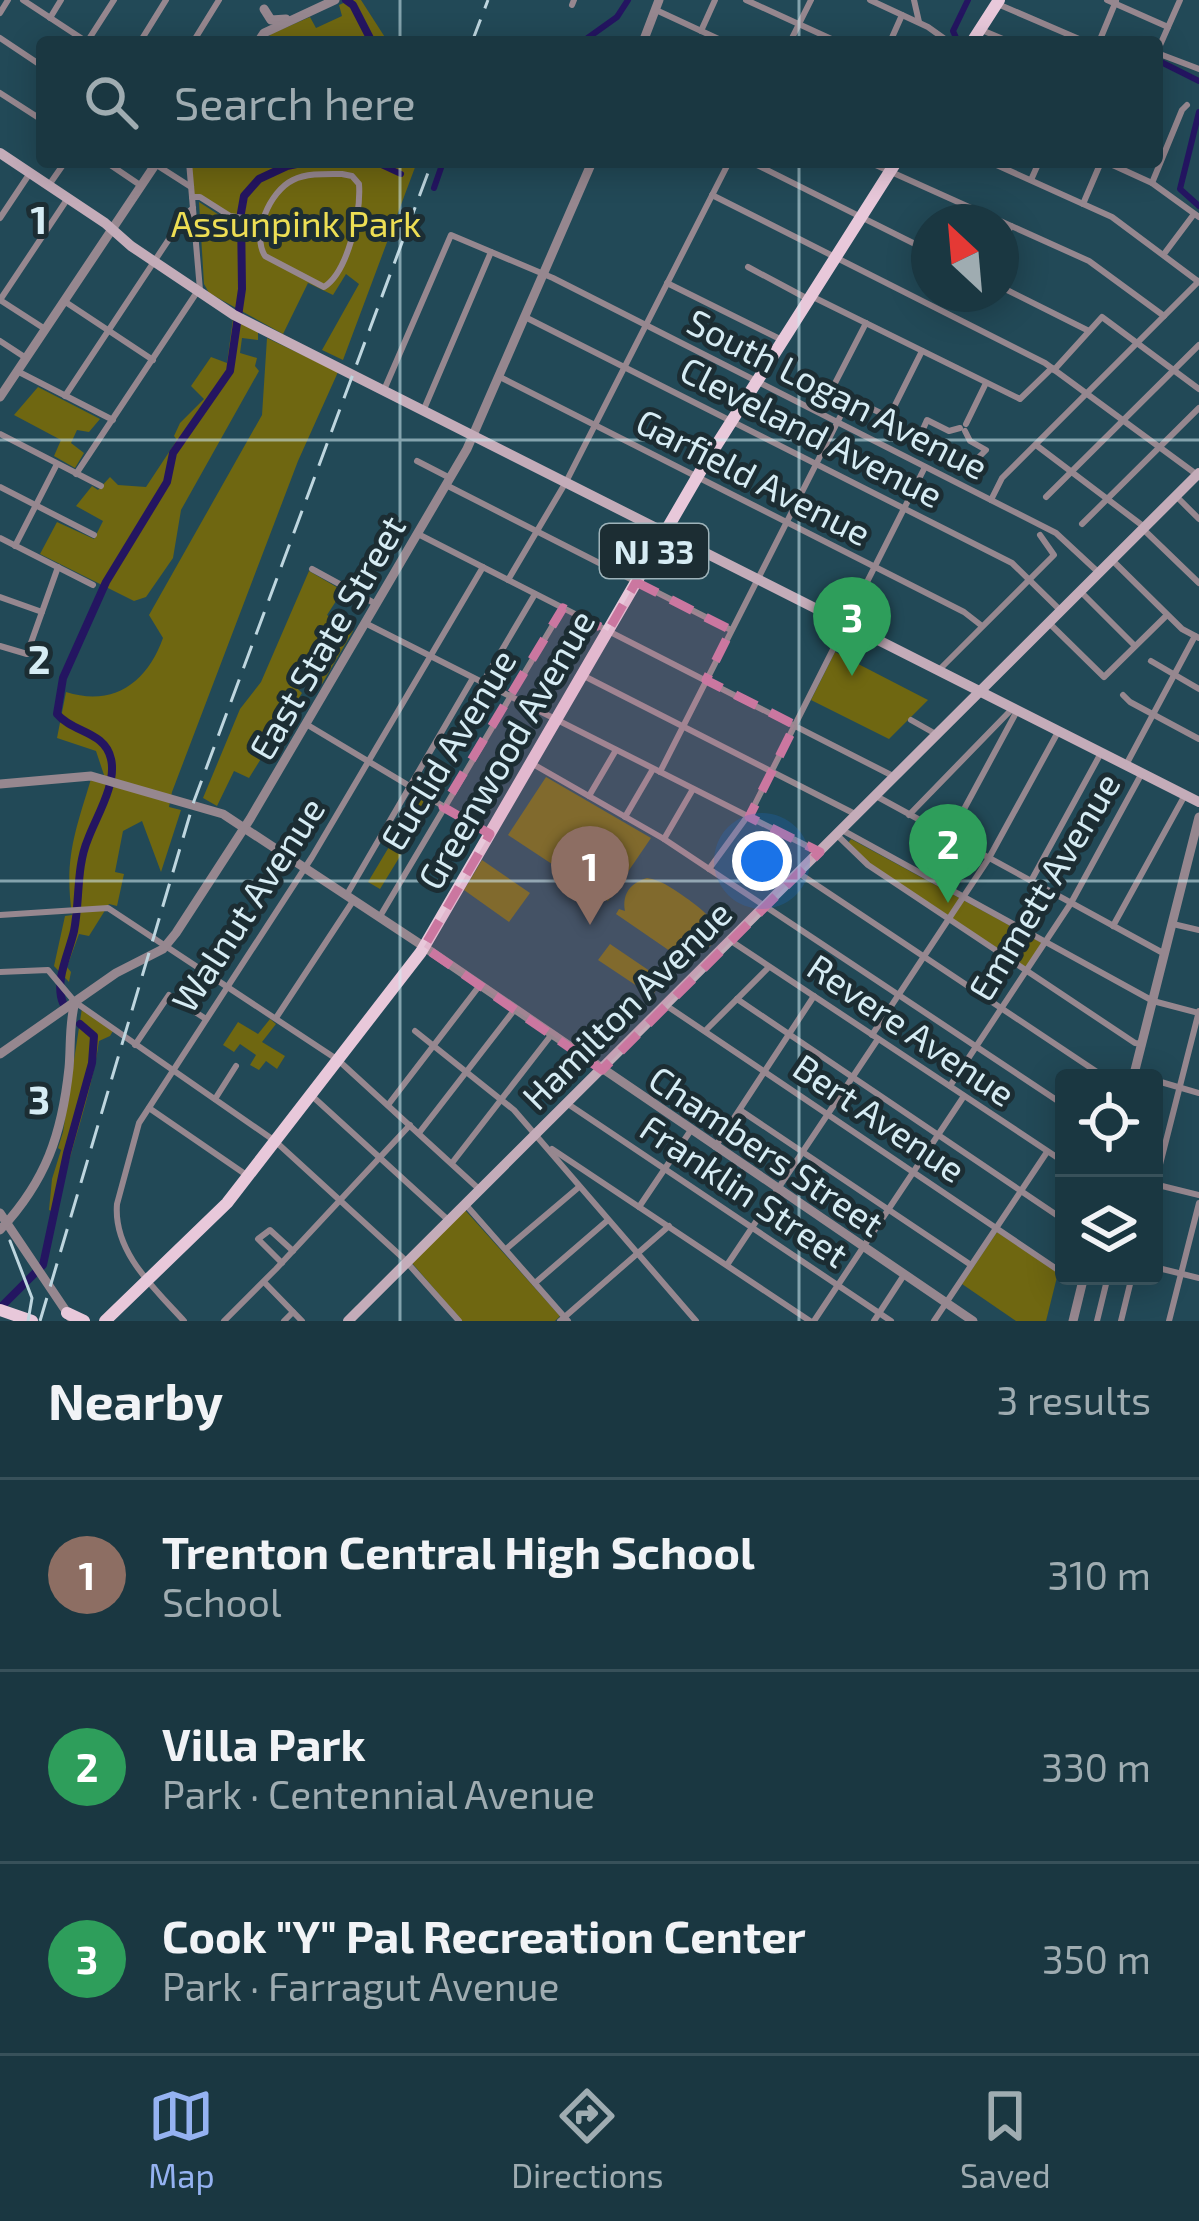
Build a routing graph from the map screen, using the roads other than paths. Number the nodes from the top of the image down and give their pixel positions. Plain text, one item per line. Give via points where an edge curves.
1 (8, 0) edge
2 (23, 0) edge
3 (61, 0) edge
4 (114, 0) edge
5 (166, 0) edge
6 (219, 0) edge
7 (334, 0) edge
8 (716, 0) edge
9 (746, 0) edge
10 (811, 0) edge
11 (870, 0) edge
12 (914, 0) edge
13 (1180, 0) edge
14 (1113, 1) edge
15 (998, 2) edge
16 (264, 5) edge
17 (657, 5) edge
18 (0, 14) edge
19 (902, 15) junction
20 (297, 16) junction
21 (50, 18) junction
22 (919, 22) junction
23 (799, 24) junction
24 (1168, 27) junction
25 (701, 31) junction
26 (78, 36) edge
27 (91, 36) edge
28 (144, 36) edge
29 (197, 36) edge
30 (261, 36) edge
31 (264, 36) edge
32 (645, 36) edge
33 (712, 36) edge
34 (793, 36) edge
35 (825, 36) edge
36 (893, 36) edge
37 (940, 36) edge
38 (976, 36) edge
39 (1073, 36) edge
40 (1101, 36) edge
41 (0, 38) edge
42 (1163, 38) edge
43 (1163, 54) edge
44 (36, 62) edge
45 (1199, 68) edge
46 (0, 93) edge
47 (1187, 105) dead end
48 (36, 116) edge
49 (0, 153) edge
50 (1163, 156) edge
51 (61, 168) edge
52 (115, 168) edge
53 (152, 168) edge
54 (162, 168) edge
55 (190, 168) edge
56 (589, 168) edge
57 (726, 168) edge
58 (763, 168) edge
59 (892, 168) edge
60 (895, 168) edge
61 (1004, 168) edge
62 (1036, 168) edge
63 (1100, 168) edge
64 (1117, 168) edge
65 (1158, 168) edge
66 (30, 173) junction
67 (1031, 180) junction
68 (1152, 183) junction
69 (49, 185) junction
70 (140, 185) junction
71 (192, 192) junction
72 (712, 194) junction
73 (68, 198) junction
74 (967, 204) edge
75 (1083, 204) junction
76 (193, 208) junction
77 (1197, 215) edge
78 (861, 217) junction
79 (0, 218) edge
80 (264, 221) junction
81 (112, 229) junction
82 (1019, 230) edge
83 (911, 242) edge
84 (491, 252) junction
85 (1163, 255) junction
86 (836, 257) junction
87 (154, 262) junction
88 (748, 267) dead end
89 (544, 274) junction
90 (1199, 281) edge
91 (667, 284) junction
92 (199, 292) junction
93 (1019, 296) edge
94 (810, 297) junction
95 (0, 300) edge
96 (64, 301) junction
97 (1164, 316) junction
98 (525, 317) junction
99 (866, 323) junction
100 (646, 325) junction
101 (44, 329) junction
102 (108, 331) junction
103 (1089, 331) junction
104 (0, 340) edge
105 (782, 340) junction
106 (1137, 343) junction
107 (1199, 345) edge
108 (922, 351) junction
109 (26, 358) junction
110 (153, 360) junction
111 (624, 367) junction
112 (1053, 369) junction
113 (1174, 370) junction
114 (17, 371) junction
115 (500, 377) junction
116 (757, 381) junction
117 (986, 383) junction
118 (832, 389) dead end
119 (1199, 389) edge
120 (383, 390) junction
121 (1087, 394) junction
122 (65, 396) junction
123 (0, 397) edge
124 (858, 402) dead end
125 (1199, 408) edge
126 (423, 411) junction
127 (838, 419) junction
128 (113, 420) junction
129 (731, 421) junction
130 (1123, 421) junction
131 (595, 425) junction
132 (964, 427) junction
133 (0, 434) edge
134 (474, 436) junction
135 (920, 436) dead end
136 (1036, 445) junction
137 (1159, 447) junction
138 (417, 461) dead end
139 (975, 461) dead end
140 (57, 464) junction
141 (816, 464) junction
142 (925, 466) junction
143 (1071, 472) junction
144 (76, 474) junction
145 (1198, 474) edge
146 (697, 477) junction
147 (448, 482) junction
148 (566, 482) junction
149 (101, 486) dead end
150 (0, 487) edge
151 (1176, 496) junction
152 (1046, 497) dead end
153 (1108, 499) junction
154 (991, 500) junction
155 (36, 505) junction
156 (905, 509) junction
157 (1199, 519) edge
158 (786, 522) junction
159 (1082, 524) dead end
160 (1144, 528) junction
161 (537, 532) junction
162 (664, 532) junction
163 (418, 534) junction
164 (94, 535) dead end
165 (1040, 535) dead end
166 (0, 538) edge
167 (15, 546) junction
168 (1112, 560) junction
169 (483, 567) junction
170 (58, 568) junction
171 (875, 568) junction
172 (312, 569) dead end
173 (1099, 573) junction
174 (757, 579) junction
175 (1029, 579) junction
176 (508, 580) junction
177 (636, 582) junction
178 (1199, 583) edge
179 (93, 586) dead end
180 (1080, 591) junction
181 (535, 594) junction
182 (0, 597) edge
183 (376, 604) junction
184 (562, 608) junction
185 (1061, 611) junction
186 (42, 612) junction
187 (1167, 615) junction
188 (365, 622) junction
189 (1049, 623) junction
190 (846, 625) junction
191 (982, 626) junction
192 (730, 630) junction
193 (608, 631) junction
194 (1197, 637) edge
195 (0, 646) edge
196 (1135, 646) junction
197 (430, 656) junction
198 (1151, 661) dead end
199 (937, 671) junction
200 (582, 675) junction
201 (1174, 675) junction
202 (473, 678) junction
203 (706, 680) junction
204 (483, 682) junction
205 (1199, 689) edge
206 (980, 692) junction
207 (1123, 695) dead end
208 (509, 696) junction
209 (1014, 710) junction
210 (1153, 714) junction
211 (556, 719) junction
212 (911, 720) dead end
213 (306, 724) junction
214 (1005, 724) junction
215 (795, 725) junction
216 (683, 726) junction
217 (1058, 732) junction
218 (938, 734) junction
219 (1199, 739) edge
220 (616, 750) junction
221 (1101, 752) junction
222 (368, 763) junction
223 (531, 763) junction
224 (1126, 765) junction
225 (657, 770) junction
226 (772, 771) junction
227 (1142, 773) junction
228 (895, 777) junction
229 (0, 784) edge
230 (409, 788) junction
231 (693, 789) junction
232 (1185, 795) junction
233 (589, 796) junction
234 (876, 796) junction
235 (1199, 802) edge
236 (443, 807) junction
237 (858, 815) junction
238 (909, 815) junction
239 (625, 817) junction
240 (748, 817) junction
241 (1199, 817) edge
242 (244, 829) junction
243 (840, 833) junction
244 (490, 834) junction
245 (949, 836) junction
246 (664, 839) junction
247 (820, 852) junction
248 (989, 858) junction
249 (304, 869) junction
250 (709, 869) junction
251 (800, 873) junction
252 (1031, 881) junction
253 (963, 898) junction
254 (349, 899) junction
255 (1071, 903) junction
256 (765, 907) junction
257 (0, 915) edge
258 (379, 918) junction
259 (949, 919) junction
260 (1172, 924) junction
261 (1113, 926) junction
262 (1199, 930) edge
263 (731, 941) junction
264 (1045, 943) junction
265 (161, 947) junction
266 (424, 947) junction
267 (1165, 954) junction
268 (924, 957) junction
269 (770, 967) junction
270 (1027, 970) junction
271 (0, 972) edge
272 (480, 985) junction
273 (227, 986) junction
274 (898, 995) junction
275 (814, 996) junction
276 (737, 999) junction
277 (1153, 1001) junction
278 (75, 1003) junction
279 (667, 1006) junction
280 (1001, 1008) junction
281 (514, 1009) junction
282 (1199, 1012) edge
283 (276, 1018) junction
284 (206, 1019) junction
285 (52, 1020) junction
286 (72, 1028) junction
287 (415, 1031) dead end
288 (705, 1031) junction
289 (552, 1034) junction
290 (788, 1034) junction
291 (875, 1037) junction
292 (133, 1044) junction
293 (1142, 1044) junction
294 (434, 1046) junction
295 (976, 1047) junction
296 (0, 1054) edge
297 (338, 1060) junction
298 (236, 1066) dead end
299 (1092, 1069) edge
300 (1136, 1069) edge
301 (173, 1070) junction
302 (602, 1070) junction
303 (466, 1071) junction
304 (764, 1072) junction
305 (852, 1077) junction
306 (1163, 1083) edge
307 (950, 1086) junction
308 (1179, 1088) junction
309 (1199, 1094) edge
310 (311, 1095) junction
311 (964, 1096) junction
312 (501, 1098) junction
313 (214, 1099) junction
314 (1055, 1099) edge
315 (568, 1104) junction
316 (388, 1105) junction
317 (149, 1108) junction
318 (740, 1110) junction
319 (827, 1114) junction
320 (410, 1125) junction
321 (691, 1130) junction
322 (418, 1133) junction
323 (938, 1135) junction
324 (540, 1139) junction
325 (275, 1141) junction
326 (715, 1147) junction
327 (802, 1151) junction
328 (1047, 1151) junction
329 (1055, 1156) edge
330 (380, 1157) junction
331 (452, 1163) junction
332 (665, 1169) junction
333 (913, 1172) junction
334 (248, 1176) junction
335 (1156, 1177) edge
336 (580, 1186) junction
337 (1163, 1188) edge
338 (777, 1189) junction
339 (480, 1190) junction
340 (1021, 1191) junction
341 (1199, 1199) edge
342 (340, 1200) junction
343 (466, 1204) junction
344 (639, 1207) junction
345 (888, 1209) junction
346 (1055, 1214) edge
347 (608, 1220) junction
348 (450, 1221) junction
349 (2, 1222) edge
350 (669, 1226) junction
351 (752, 1227) junction
352 (996, 1228) junction
353 (863, 1247) junction
354 (506, 1249) junction
355 (293, 1251) junction
356 (638, 1254) junction
357 (282, 1263) junction
358 (407, 1263) junction
359 (727, 1264) junction
360 (971, 1264) junction
361 (1055, 1268) edge
362 (1163, 1269) edge
363 (1180, 1274) junction
364 (904, 1275) junction
365 (1199, 1278) edge
366 (147, 1280) junction
367 (263, 1282) junction
368 (535, 1283) junction
369 (838, 1285) junction
370 (1081, 1285) edge
371 (1106, 1285) edge
372 (1130, 1285) edge
373 (946, 1303) junction
374 (449, 1310) junction
375 (293, 1312) junction
376 (0, 1313) edge
377 (66, 1314) edge
378 (876, 1317) edge
379 (23, 1320) edge
380 (103, 1320) edge
381 (564, 1320) edge
382 (84, 1321) edge
383 (184, 1321) edge
384 (224, 1321) edge
385 (284, 1321) edge
386 (302, 1321) edge
387 (349, 1321) edge
388 (438, 1321) edge
389 (459, 1321) edge
390 (696, 1321) edge
391 (812, 1321) edge
392 (891, 1321) edge
393 (934, 1321) edge
394 (973, 1321) edge
395 (1072, 1321) edge
396 (1096, 1321) edge
397 (1120, 1321) edge
398 (1169, 1321) edge

1 - 18 street
2 - 21 street
3 - 21 street
4 - 27 street
5 - 28 street
6 - 29 street
7 - 20 street
8 - 25 street
9 - 23 street
10 - 23 street
11 - 19 street
12 - 22 street
13 - 24 street
14 - 24 street
14 - 40 street
15 - 38 main road
15 - 39 street
16 - 20 street via 275,21
16 - 30 street
17 - 25 street
17 - 32 street
19 - 22 street
19 - 36 street
20 - 31 street
21 - 26 street
22 - 37 street
23 - 34 street
23 - 35 street
24 - 42 street
25 - 33 street
41 - 44 street
43 - 45 street
46 - 48 street
47 - 50 street
49 - 66 main road
51 - 69 street
52 - 70 street
53 - 70 street
54 - 71 street
55 - 71 street
56 - 89 street, East State Street
57 - 72 street
58 - 78 street
59 - 78 main road, Greenwood Avenue / NJ 33
60 - 74 street
61 - 67 street
62 - 67 street
63 - 75 street
64 - 68 street
65 - 68 street
66 - 69 main road
66 - 79 street
67 - 75 street
68 - 77 street
69 - 73 main road
70 - 81 street
71 - 76 street
71 - 80 street via 228,215
72 - 86 street
72 - 91 street
73 - 81 main road
73 - 95 street
75 - 85 street
76 - 87 street
76 - 92 street
77 - 85 street
78 - 83 street
78 - 86 main road, Greenwood Avenue / NJ 33
80 - 80 street via 275,195 294,179 347,174 359,184 344,259 326,286 262,253
81 - 87 main road
81 - 96 street
82 - 97 street via 1089,261
84 - 89 street, South Logan Avenue
84 - 120 street, South Logan Avenue via 450,235
84 - 126 street
85 - 90 street
86 - 94 main road, Greenwood Avenue / NJ 33
86 - 112 street
87 - 92 main road
87 - 102 street
88 - 94 street
89 - 98 street, East State Street
89 - 100 street, South Logan Avenue
90 - 97 street
91 - 100 street
91 - 105 street
92 - 110 street
92 - 120 main road
93 - 103 street
94 - 99 street
94 - 105 main road, Greenwood Avenue / NJ 33
95 - 101 street
96 - 101 street
96 - 102 street
97 - 106 street
98 - 111 street, Cleveland Avenue
98 - 115 street, East State Street
99 - 108 street
99 - 118 street
100 - 111 street
100 - 116 street, South Logan Avenue
101 - 109 street
102 - 110 street
102 - 122 street
103 - 106 street via 1102,317
103 - 112 street
104 - 109 street
105 - 116 main road, Greenwood Avenue / NJ 33
106 - 113 street
106 - 121 street
107 - 113 street
108 - 117 street
108 - 124 street via 889,417
109 - 114 street
110 - 128 street
111 - 129 street, Cleveland Avenue
111 - 131 street
112 - 117 street via 1020,399
112 - 121 street
113 - 119 street
113 - 130 street
114 - 122 street
114 - 123 street
115 - 131 street, Garfield Avenue
115 - 134 street, East State Street
116 - 127 street, South Logan Avenue
116 - 129 main road, Greenwood Avenue / NJ 33
117 - 132 street
120 - 126 main road
121 - 130 street
121 - 136 street
122 - 128 street
125 - 137 street
126 - 134 main road
127 - 141 street
127 - 142 street, South Logan Avenue
128 - 144 street
129 - 141 street, Cleveland Avenue
129 - 146 main road, Greenwood Avenue / NJ 33
130 - 137 street
130 - 143 street
131 - 146 street, Garfield Avenue
131 - 148 street
132 - 135 street via 949,431 927,420
132 - 139 street via 986,450
133 - 140 street
134 - 147 street, East State Street
134 - 148 main road
136 - 143 street
136 - 154 street
137 - 145 street
137 - 153 street
138 - 147 street
140 - 144 street
140 - 155 street
141 - 156 street, Cleveland Avenue
141 - 158 street
142 - 154 street, South Logan Avenue
142 - 156 street
143 - 152 street
143 - 153 street
144 - 149 street
145 - 151 main road, Hamilton Avenue
146 - 158 street, Garfield Avenue
146 - 162 main road, Greenwood Avenue / NJ 33
147 - 161 street
147 - 163 street, East State Street
148 - 161 street
148 - 162 main road
150 - 155 street
151 - 157 street
151 - 160 main road, Hamilton Avenue
153 - 159 street
153 - 160 street
154 - 173 street, South Logan Avenue via 1062,537
155 - 164 street
155 - 167 street
156 - 171 street
156 - 175 street, Cleveland Avenue via 1013,563
158 - 171 street, Garfield Avenue
158 - 174 street
160 - 168 main road, Hamilton Avenue
160 - 178 street
161 - 176 street
161 - 177 street
162 - 174 main road
162 - 177 main road, Greenwood Avenue / NJ 33
163 - 169 street
163 - 183 street, East State Street
165 - 175 street via 1054,555
166 - 167 street
167 - 170 street
168 - 173 main road, Hamilton Avenue
168 - 187 street
169 - 176 street
169 - 197 street, Walnut Avenue
170 - 179 street
170 - 186 street
171 - 190 street
171 - 191 street, Garfield Avenue
172 - 183 street
173 - 180 main road, Hamilton Avenue
174 - 190 main road
174 - 192 street
175 - 185 street, Cleveland Avenue
175 - 191 street
176 - 181 street
177 - 192 street
177 - 193 main road, Greenwood Avenue / NJ 33
180 - 185 main road, Hamilton Avenue
180 - 196 street
181 - 184 street
181 - 204 street
182 - 186 street
183 - 188 street, East State Street
184 - 193 street
184 - 208 street, Euclid Avenue
185 - 189 main road, Hamilton Avenue
186 - 195 street via 27,654
187 - 194 street
187 - 196 street
188 - 197 street
188 - 213 street, East State Street
189 - 196 street via 1104,677
189 - 206 main road, Hamilton Avenue
190 - 199 main road
190 - 215 street
191 - 199 street
192 - 203 street
193 - 200 main road, Greenwood Avenue / NJ 33
193 - 203 street
194 - 201 street
197 - 202 street
197 - 222 street, Walnut Avenue
198 - 201 street
199 - 206 main road
200 - 211 main road, Greenwood Avenue / NJ 33
200 - 216 street
201 - 205 street
201 - 210 street
202 - 204 street
202 - 230 street
203 - 215 street
203 - 216 street
204 - 208 street
206 - 209 main road
206 - 218 main road, Hamilton Avenue
207 - 210 street
208 - 211 street
208 - 236 street, Euclid Avenue
209 - 214 street
209 - 217 main road
210 - 219 street
210 - 224 street
211 - 220 street
211 - 223 main road, Greenwood Avenue / NJ 33
212 - 218 street
213 - 222 street
213 - 242 street, East State Street
214 - 238 street
214 - 245 street
215 - 226 street
215 - 228 street
216 - 225 street
216 - 226 street
217 - 221 main road
217 - 248 street
218 - 228 main road, Hamilton Avenue
220 - 225 street
220 - 233 street
221 - 224 main road
221 - 252 street
222 - 230 street
222 - 249 street, Walnut Avenue
223 - 233 street
223 - 244 main road, Greenwood Avenue / NJ 33
224 - 227 main road
225 - 231 street
225 - 239 street
226 - 237 street
226 - 240 street
227 - 232 main road
227 - 255 street, Emmett Avenue
228 - 234 main road, Hamilton Avenue
229 - 242 street, Chambers Street via 97,777 216,811
230 - 236 street
230 - 254 street
231 - 240 street
231 - 246 street
232 - 235 main road
232 - 261 street
233 - 239 street
234 - 237 main road, Hamilton Avenue
234 - 238 street
236 - 244 street
236 - 258 street, Euclid Avenue
237 - 243 main road, Hamilton Avenue
238 - 245 street
239 - 246 street
240 - 247 street
240 - 250 street
241 - 260 street
242 - 249 street, Chambers Street
242 - 265 street, East State Street
243 - 247 main road, Hamilton Avenue
243 - 253 street
243 - 259 street via 868,865
244 - 266 main road, Greenwood Avenue / NJ 33
245 - 248 street
246 - 250 street
247 - 251 main road, Hamilton Avenue
248 - 252 street
248 - 253 street
249 - 254 street, Chambers Street
249 - 273 street, Walnut Avenue
250 - 256 street
251 - 256 main road, Hamilton Avenue
251 - 268 street
252 - 255 street
253 - 259 street
253 - 264 street
254 - 258 street, Chambers Street
254 - 283 street
255 - 261 street
255 - 264 street, Emmett Avenue
256 - 263 main road, Hamilton Avenue
256 - 274 street
257 - 265 street via 108,908
258 - 266 street, Chambers Street
259 - 268 street
259 - 270 street
260 - 262 street
260 - 267 street
261 - 267 street
263 - 269 street, Revere Avenue
263 - 279 main road, Hamilton Avenue
264 - 270 street, Emmett Avenue
264 - 277 street
265 - 273 street
265 - 278 street
266 - 272 street, Chambers Street
266 - 297 main road, Greenwood Avenue / NJ 33
267 - 277 street
268 - 274 street
268 - 280 street
269 - 275 street, Revere Avenue
269 - 276 street
270 - 280 street, Emmett Avenue
270 - 293 street
271 - 278 street via 46,969
272 - 281 street, Chambers Street
272 - 294 street
273 - 283 street
273 - 284 street, Walnut Avenue
274 - 291 street
274 - 295 street
275 - 290 street
275 - 291 street, Revere Avenue
276 - 288 street
276 - 290 street
277 - 282 street
277 - 293 street
278 - 285 street
278 - 286 street
278 - 292 street
279 - 288 street, Bert Avenue
279 - 302 main road, Hamilton Avenue
280 - 295 street, Emmett Avenue
280 - 299 street
281 - 289 street, Chambers Street
281 - 303 street
282 - 308 street
283 - 297 street
284 - 292 street via 169,995
284 - 301 street, Walnut Avenue
285 - 286 street via 64,1017
285 - 296 street
286 - 349 street via 53,1150
287 - 294 street
288 - 304 street, Bert Avenue
289 - 302 street, Chambers Street
289 - 312 street
290 - 304 street
290 - 305 street
291 - 305 street
291 - 307 street, Revere Avenue
292 - 301 street
293 - 300 street
294 - 303 street
294 - 316 street
295 - 307 street, Emmett Avenue
295 - 314 street
297 - 310 main road, Greenwood Avenue / NJ 33
297 - 316 street
298 - 313 street
301 - 313 street
301 - 317 street, Walnut Avenue
302 - 315 main road, Hamilton Avenue
302 - 321 street, Chambers Street
303 - 312 street
303 - 322 street
304 - 318 street
304 - 319 street, Bert Avenue
305 - 319 street
305 - 323 street
306 - 308 street
307 - 311 street, Revere Avenue
308 - 309 street
308 - 335 street
310 - 325 main road, Greenwood Avenue / NJ 33
310 - 330 street
311 - 323 street
311 - 328 street, Revere Avenue
312 - 324 street
312 - 331 street
313 - 325 street
315 - 324 main road, Hamilton Avenue
315 - 332 street, Franklin Street
316 - 320 street
317 - 334 street
317 - 366 street, Walnut Avenue via 116,1209 132,1261
318 - 326 street
318 - 327 street
319 - 327 street
319 - 333 street, Bert Avenue
320 - 322 street
320 - 330 street
321 - 326 street, Chambers Street
321 - 332 street
322 - 331 street
323 - 333 street
323 - 340 street
324 - 336 street
324 - 339 main road, Hamilton Avenue
324 - 344 street
325 - 334 main road, Greenwood Avenue / NJ 33
325 - 342 street
326 - 338 street, Chambers Street
327 - 338 street
327 - 345 street
328 - 329 street, Revere Avenue
328 - 340 street
330 - 342 street
330 - 348 street
331 - 339 street
332 - 344 street
332 - 351 street, Franklin Street
333 - 345 street
333 - 352 street, Bert Avenue
334 - 366 main road, Greenwood Avenue / NJ 33
336 - 347 street
336 - 354 street
337 - 341 street
338 - 351 street
338 - 353 street, Chambers Street
339 - 343 main road, Hamilton Avenue
340 - 346 street
340 - 352 street
341 - 363 street
342 - 355 street
342 - 358 street
343 - 348 main road, Hamilton Avenue
343 - 354 street
344 - 350 street
345 - 353 street
345 - 360 street
347 - 356 street
347 - 368 street
348 - 358 main road, Hamilton Avenue
349 - 377 street
350 - 356 street
350 - 359 street
351 - 359 street
351 - 369 street, Franklin Street
352 - 360 street
352 - 361 street, Bert Avenue
353 - 364 street, Chambers Street
353 - 369 street
354 - 368 street
355 - 357 street
355 - 357 street via 269,1230 258,1239
356 - 381 street
356 - 390 street
357 - 367 street
358 - 374 street
358 - 387 main road, Hamilton Avenue
359 - 391 street
360 - 373 street
362 - 363 street
363 - 365 street
363 - 398 street
364 - 373 street, Chambers Street
364 - 378 street
366 - 380 main road, Greenwood Avenue / NJ 33
366 - 383 street, Walnut Avenue
367 - 375 street
367 - 384 street
368 - 381 street
369 - 378 street, Franklin Street
369 - 391 street
370 - 395 street
371 - 396 street
372 - 397 street
373 - 393 street
373 - 394 street, Chambers Street
374 - 388 street
374 - 389 street
375 - 385 street
375 - 386 street
376 - 379 main road
377 - 382 main road
378 - 392 street, Franklin Street

